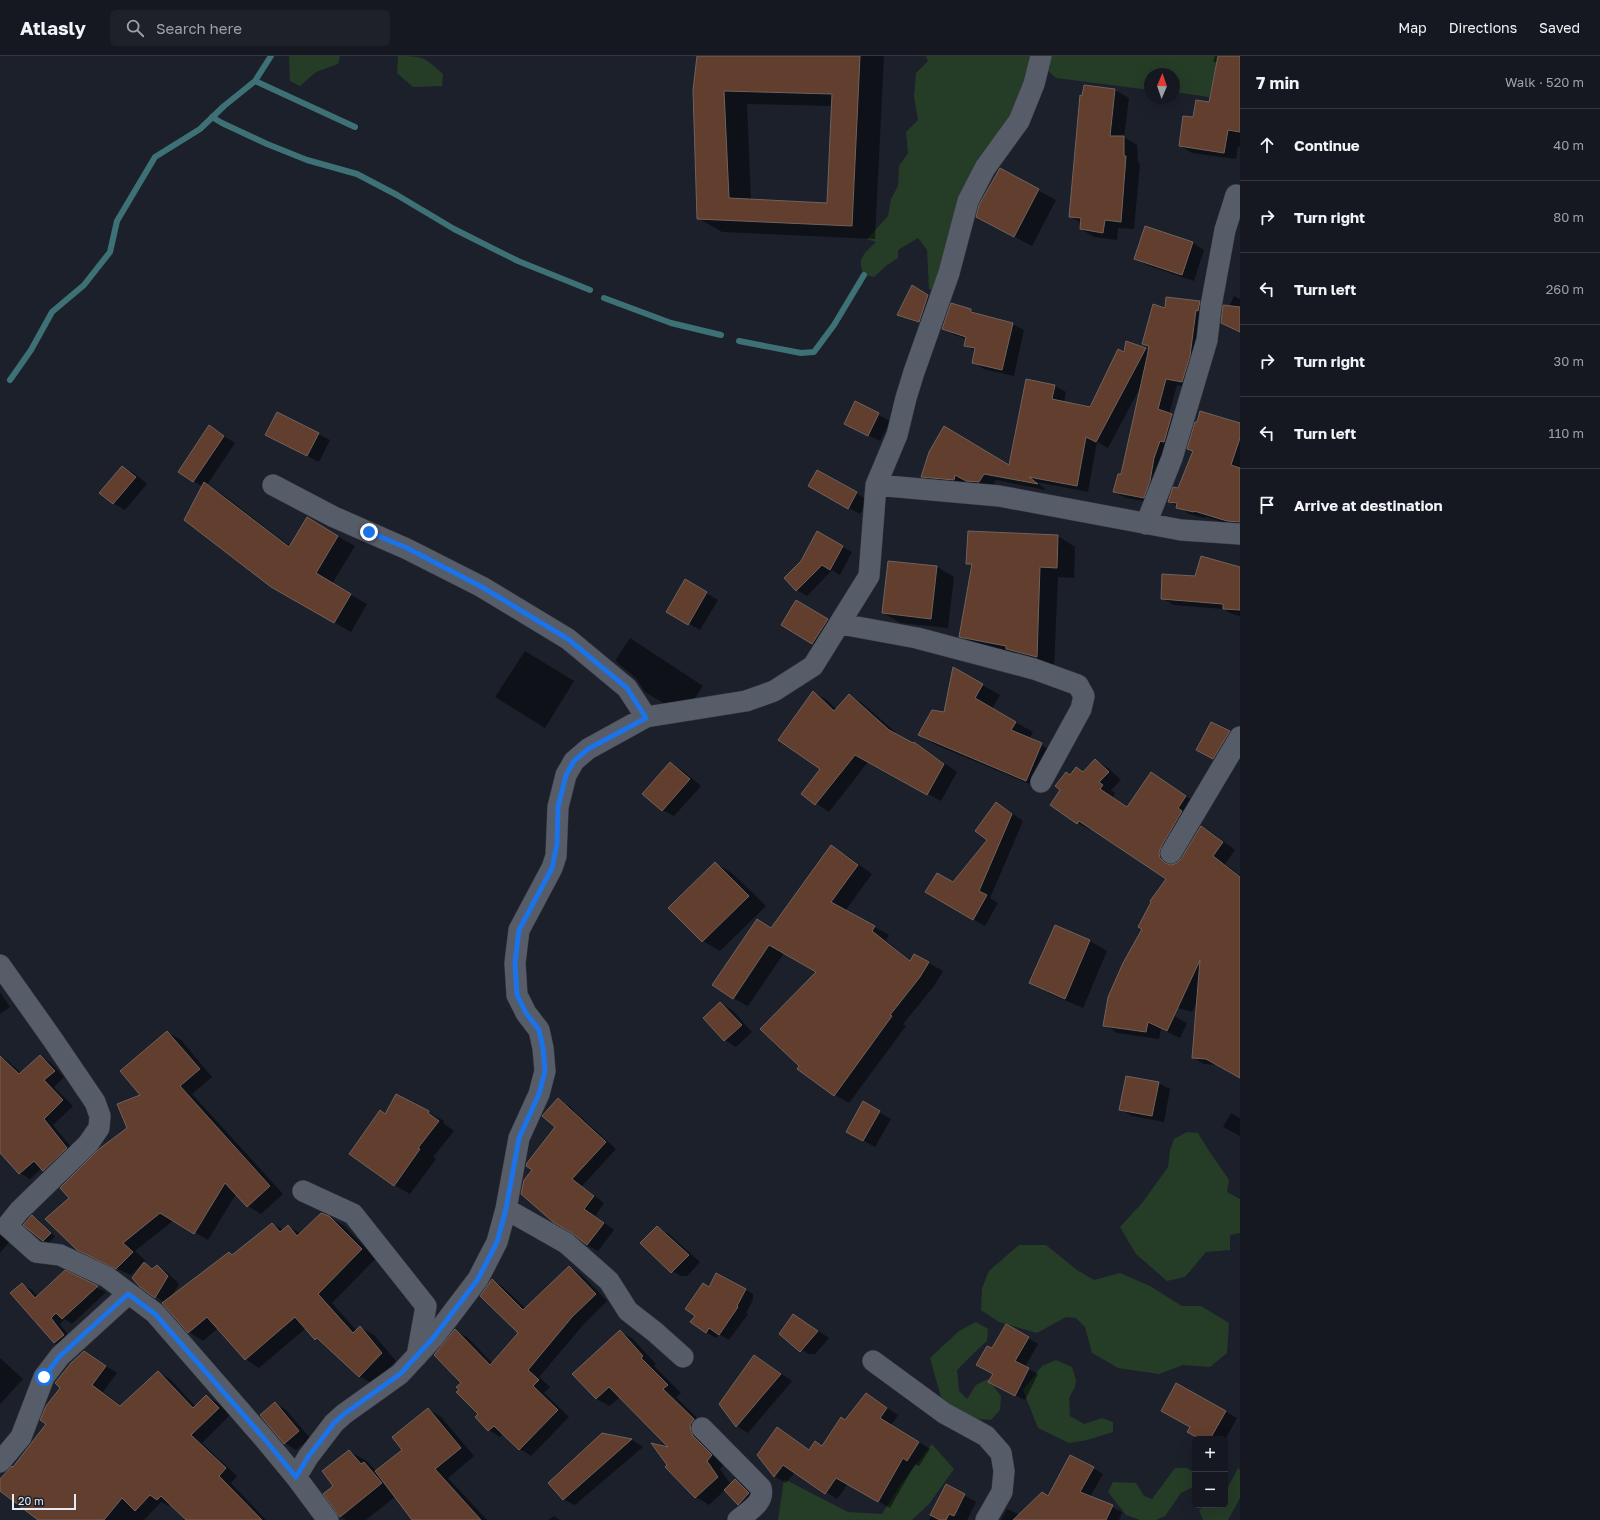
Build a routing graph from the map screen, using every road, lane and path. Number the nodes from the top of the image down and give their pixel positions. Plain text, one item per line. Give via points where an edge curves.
1 (1041, 56) edge
2 (1236, 195) dead end
3 (273, 485) dead end
4 (876, 486) junction
5 (1146, 524) junction
6 (1240, 534) edge
7 (840, 624) junction
8 (646, 718) junction
9 (1240, 738) edge
10 (1041, 782) dead end
11 (1171, 853) dead end
12 (0, 966) edge
13 (303, 1191) dead end
14 (506, 1209) junction
15 (128, 1294) junction
16 (417, 1356) junction
17 (683, 1357) dead end
18 (873, 1361) dead end
19 (702, 1428) dead end
20 (0, 1462) edge
21 (296, 1477) junction
22 (328, 1520) edge
23 (738, 1520) edge
24 (986, 1520) edge

1 - 4 street via 1034,84 1019,121 985,168 968,201 949,273 914,372 897,435
2 - 5 street via 1225,230 1207,340 1172,458
3 - 8 street via 334,516 407,548 482,587 568,639 627,688
4 - 5 street via 999,496
4 - 7 street via 869,576
5 - 6 street via 1181,530
7 - 8 street via 813,666 774,691 746,702
7 - 10 street via 918,638 1034,669 1078,685 1084,696 1081,709
8 - 14 street via 588,749 574,761 566,775 558,807 557,844 552,868 519,930 515,963 517,995 539,1030 545,1071 539,1094 519,1138
9 - 11 street
12 - 15 street via 83,1083 100,1116 99,1128 88,1144 19,1211 7,1226 36,1252 60,1255 107,1277
13 - 16 street via 353,1214 426,1306
14 - 16 street via 497,1242 478,1279
14 - 17 street via 566,1243 609,1281 628,1311
15 - 20 street via 60,1356 44,1377 21,1438
15 - 21 street via 155,1314
16 - 21 street via 400,1374 334,1423
18 - 24 street via 944,1413 986,1436 1001,1453 1004,1471 1002,1492
19 - 23 street via 761,1488 761,1501
21 - 22 street

